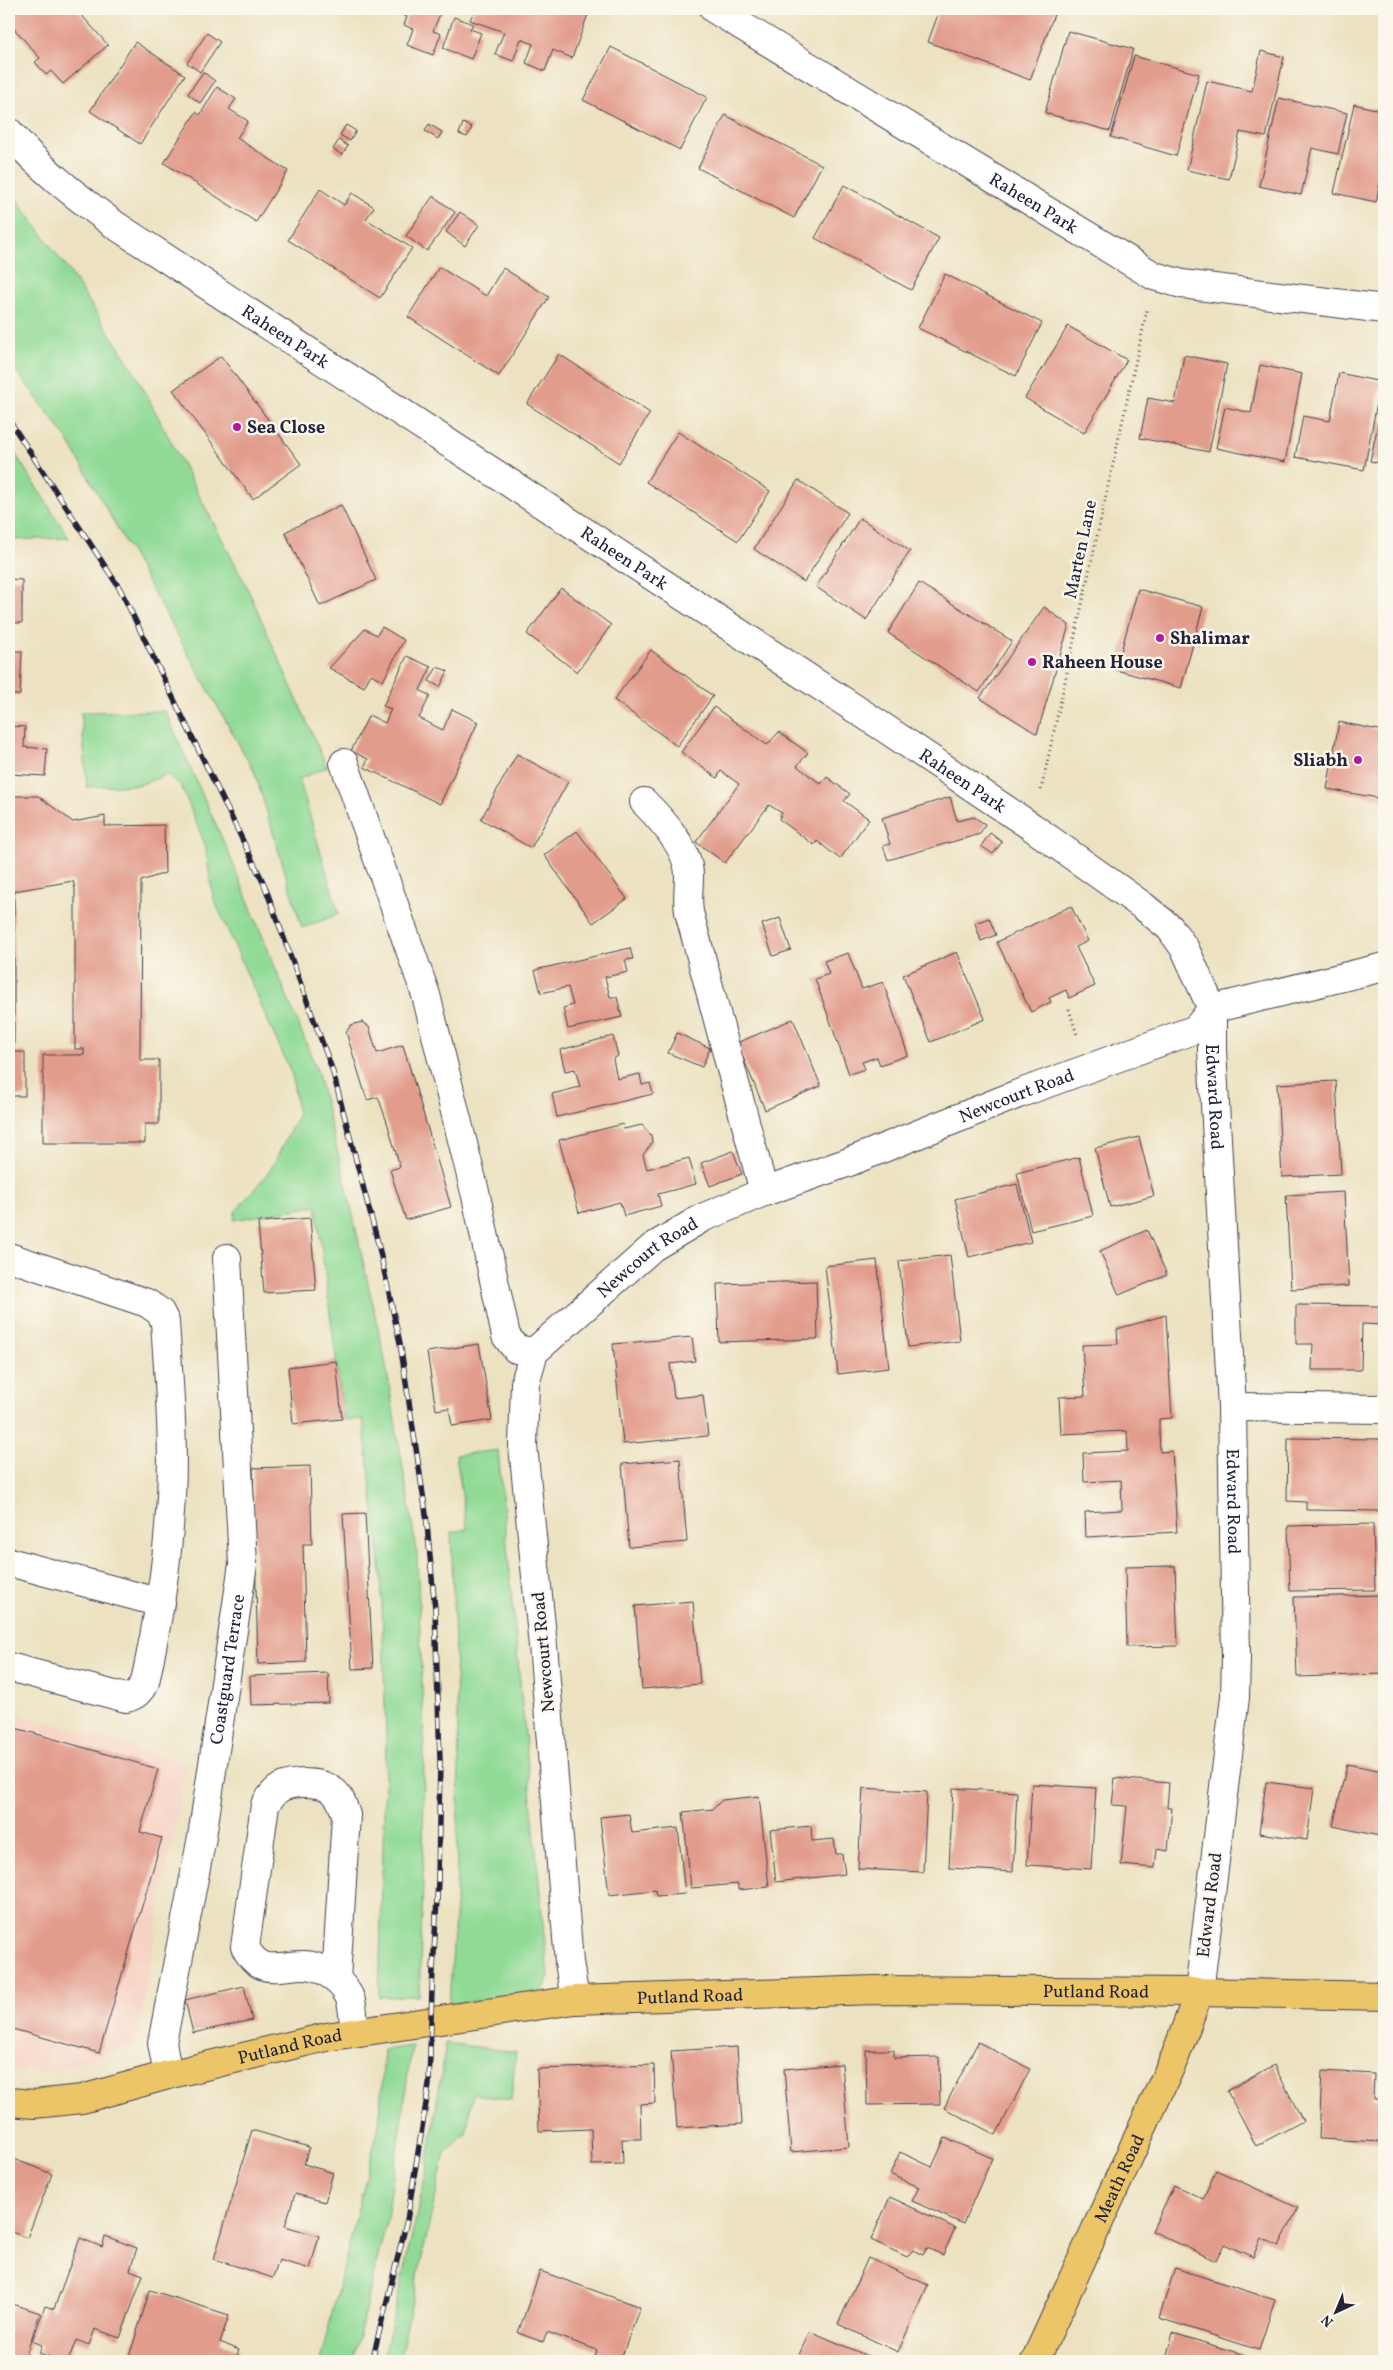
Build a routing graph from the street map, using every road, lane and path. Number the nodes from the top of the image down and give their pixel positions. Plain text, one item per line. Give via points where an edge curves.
1 (714, 9) edge
2 (9, 132) edge
3 (1154, 276) junction
4 (1384, 309) edge
5 (344, 763) dead end
6 (644, 802) dead end
7 (1032, 827) junction
8 (1384, 967) edge
9 (1212, 1009) junction
10 (764, 1192) junction
11 (9, 1257) edge
12 (227, 1258) dead end
13 (534, 1352) junction
14 (1232, 1407) junction
15 (1384, 1409) edge
16 (9, 1562) edge
17 (161, 1603) junction
18 (9, 1667) edge
19 (336, 1980) junction
20 (1199, 1992) junction
21 (1384, 1996) edge
22 (575, 2000) junction
23 (355, 2032) junction
24 (168, 2075) junction
25 (9, 2102) edge
26 (1035, 2361) edge

1 - 3 street, Raheen Park
2 - 7 street, Raheen Park via 32,159 65,188 115,225 455,445
3 - 4 street, Raheen Park via 1182,284
3 - 7 path, Marten Lane
5 - 13 street via 426,995 476,1196 506,1336 516,1350
6 - 10 street via 669,828 687,863 689,912
7 - 9 street, Raheen Park via 1170,928 1185,949
8 - 9 street
9 - 10 street, Newcourt Road via 1196,1029
9 - 14 street, Edward Road
10 - 13 street, Newcourt Road via 702,1218 653,1247
11 - 17 street via 147,1303 160,1312 165,1322 171,1419 170,1511
12 - 24 street, Coastguard Terrace via 243,1564 202,1837 162,2042
13 - 22 street, Newcourt Road via 525,1382 523,1446
14 - 15 street
14 - 20 street, Edward Road via 1235,1697
16 - 17 street
17 - 18 street via 145,1682 134,1696 110,1695
19 - 19 street via 322,1969 306,1965 275,1969 261,1965 251,1958 244,1946 265,1806 279,1788 294,1784 324,1786 334,1791 346,1815
19 - 23 street via 349,1995
20 - 21 main road, Putland Road
20 - 22 main road, Putland Road via 876,1990
20 - 26 main road, Meath Road via 1174,2057
22 - 23 main road, Putland Road
23 - 24 main road, Putland Road
24 - 25 main road, Putland Road via 82,2099 34,2104

